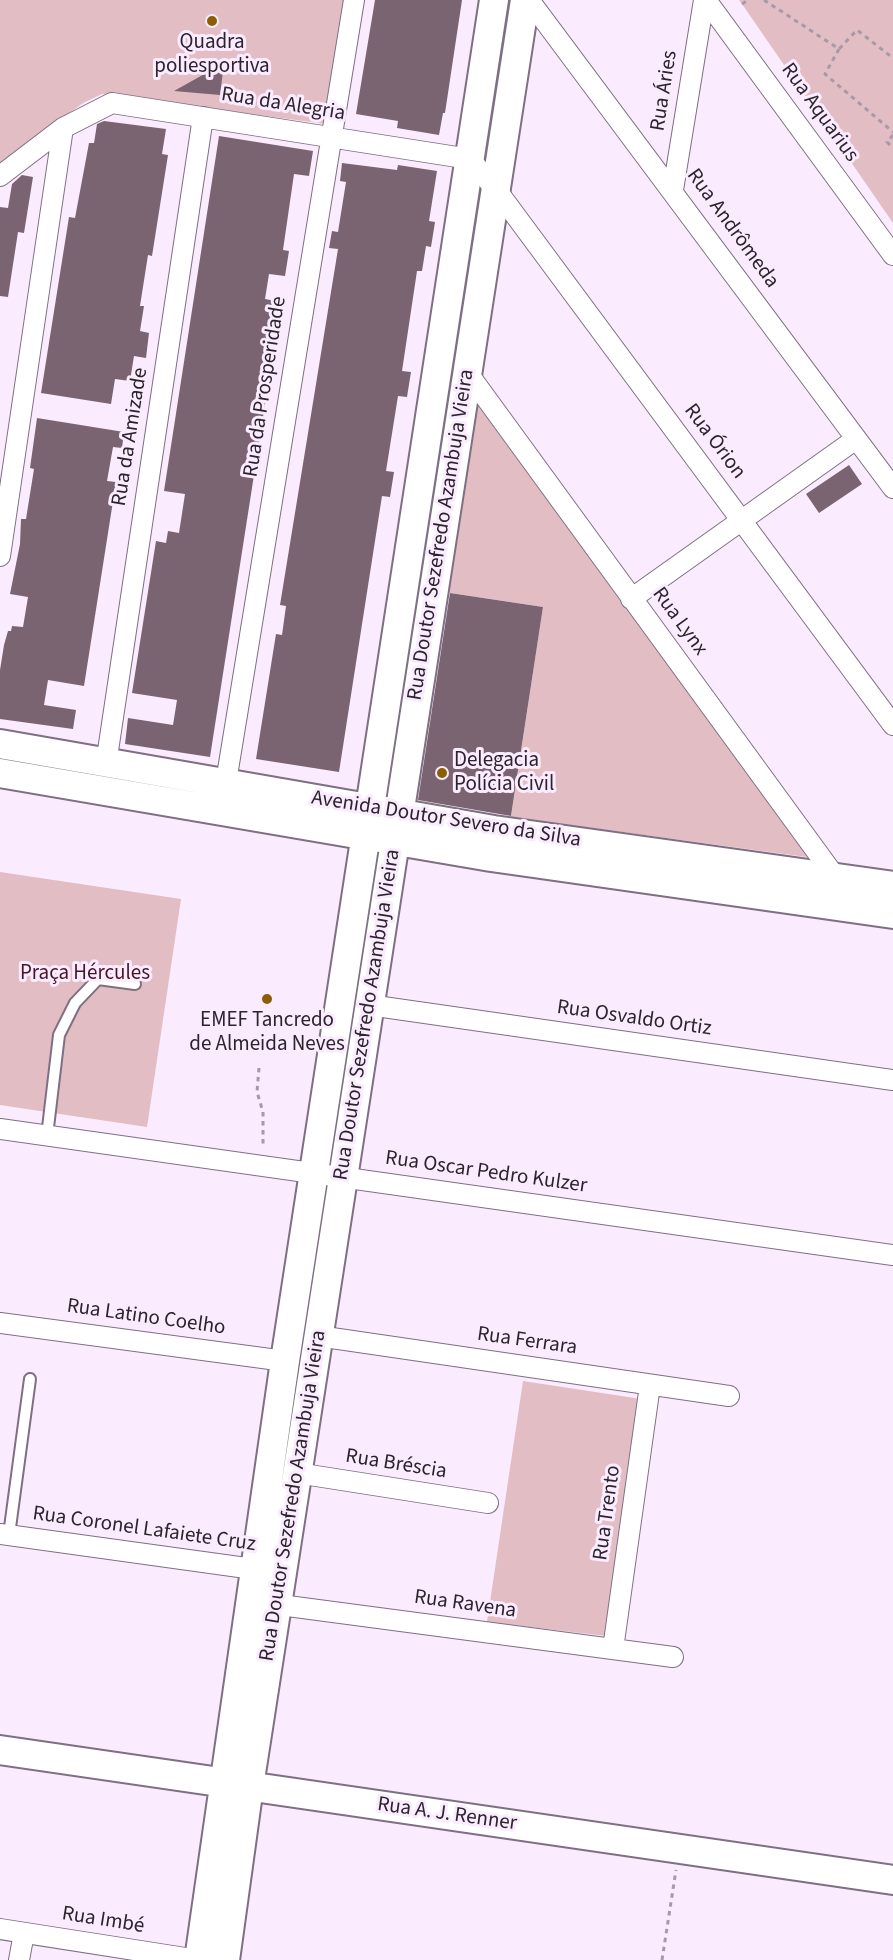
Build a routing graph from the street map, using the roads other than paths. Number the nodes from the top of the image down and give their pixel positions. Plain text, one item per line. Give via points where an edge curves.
1 (354, 0) edge
2 (494, 0) edge
3 (527, 0) edge
4 (705, 0) edge
5 (203, 117) junction
6 (63, 128) junction
7 (332, 137) junction
8 (470, 159) junction
9 (0, 176) edge
10 (495, 189) junction
11 (673, 190) junction
12 (893, 255) edge
13 (467, 372) junction
14 (856, 439) junction
15 (893, 489) edge
16 (742, 520) junction
17 (0, 556) edge
18 (631, 598) junction
19 (397, 629) junction
20 (426, 635) junction
21 (893, 725) edge
22 (0, 744) edge
23 (106, 764) junction
24 (0, 773) edge
25 (226, 782) junction
26 (367, 822) junction
27 (397, 826) junction
28 (893, 886) edge
29 (834, 891) junction
30 (893, 914) edge
31 (135, 984) dead end
32 (369, 1005) junction
33 (893, 1080) edge
34 (0, 1129) edge
35 (47, 1136) junction
36 (314, 1173) junction
37 (343, 1177) junction
38 (893, 1255) edge
39 (0, 1323) edge
40 (318, 1336) junction
41 (285, 1361) junction
42 (30, 1379) dead end
43 (650, 1385) junction
44 (729, 1396) dead end
45 (297, 1473) junction
46 (488, 1503) dead end
47 (5, 1534) edge
48 (268, 1571) junction
49 (263, 1603) junction
50 (613, 1649) junction
51 (673, 1657) dead end
52 (0, 1750) edge
53 (236, 1784) junction
54 (893, 1880) edge
55 (0, 1929) edge
56 (24, 1933) junction
57 (19, 1960) edge
58 (198, 1960) edge
59 (225, 1960) edge

1 - 7 street, Rua da Prosperidade
2 - 8 street, Rua Doutor Sezefredo Azambuja Vieira
3 - 10 street, Rua Doutor Sezefredo Azambuja Vieira
3 - 11 street, Rua Andrômeda
4 - 11 street, Rua Áries
4 - 12 street, Rua Aquarius
5 - 6 street, Rua da Alegria via 112,103
5 - 7 street, Rua da Alegria
5 - 23 street, Rua da Amizade
6 - 9 street, Rua da Alegria
6 - 17 street
7 - 8 street, Rua da Alegria
7 - 25 street, Rua da Prosperidade
8 - 10 street
8 - 19 street, Rua Doutor Sezefredo Azambuja Vieira
10 - 13 street, Rua Doutor Sezefredo Azambuja Vieira
10 - 16 street, Rua Órion
11 - 14 street, Rua Andrômeda
13 - 18 street, Rua Lynx
13 - 20 street, Rua Doutor Sezefredo Azambuja Vieira
14 - 15 street, Rua Andrômeda
14 - 16 street
16 - 18 street
16 - 21 street, Rua Órion
18 - 29 street, Rua Lynx
19 - 20 street
19 - 26 street, Rua Doutor Sezefredo Azambuja Vieira
20 - 27 street, Rua Doutor Sezefredo Azambuja Vieira
22 - 23 street, Avenida Doutor Severo da Silva
23 - 25 street, Avenida Doutor Severo da Silva
24 - 26 street, Avenida Doutor Severo da Silva
25 - 26 street, Avenida Doutor Severo da Silva
26 - 27 street, Avenida Doutor Severo da Silva
26 - 36 street, Rua Doutor Sezefredo Azambuja Vieira
27 - 29 street, Avenida Doutor Severo da Silva
27 - 32 street, Rua Doutor Sezefredo Azambuja Vieira
28 - 29 street, Avenida Doutor Severo da Silva
29 - 30 street, Avenida Doutor Severo da Silva
31 - 35 lane via 98,979 75,1003 59,1035
32 - 33 street, Rua Osvaldo Ortiz
32 - 37 street, Rua Doutor Sezefredo Azambuja Vieira
34 - 35 street, Rua Oscar Pedro Kulzer
35 - 36 street, Rua Oscar Pedro Kulzer
36 - 37 street, Rua Oscar Pedro Kulzer
36 - 41 street, Rua Doutor Sezefredo Azambuja Vieira
37 - 38 street, Rua Oscar Pedro Kulzer
37 - 40 street, Rua Doutor Sezefredo Azambuja Vieira
39 - 41 street, Rua Latino Coelho
40 - 43 street, Rua Ferrara
40 - 45 street, Rua Doutor Sezefredo Azambuja Vieira
41 - 48 street, Rua Doutor Sezefredo Azambuja Vieira
42 - 47 lane
43 - 44 street, Rua Ferrara
43 - 50 street, Rua Trento
45 - 46 street, Rua Bréscia
45 - 48 street, Rua Doutor Sezefredo Azambuja Vieira
47 - 48 street, Rua Coronel Lafaiete Cruz
48 - 49 street, Rua Doutor Sezefredo Azambuja Vieira
49 - 50 street, Rua Ravena
49 - 53 street, Rua Doutor Sezefredo Azambuja Vieira
50 - 51 street, Rua Ravena
52 - 53 street, Rua A. J. Renner
53 - 54 street, Rua A. J. Renner
53 - 58 street, Rua Doutor Sezefredo Azambuja Vieira
53 - 59 street, Rua Doutor Sezefredo Azambuja Vieira
55 - 56 street, Rua Imbé
56 - 57 street
56 - 58 street, Rua Imbé

